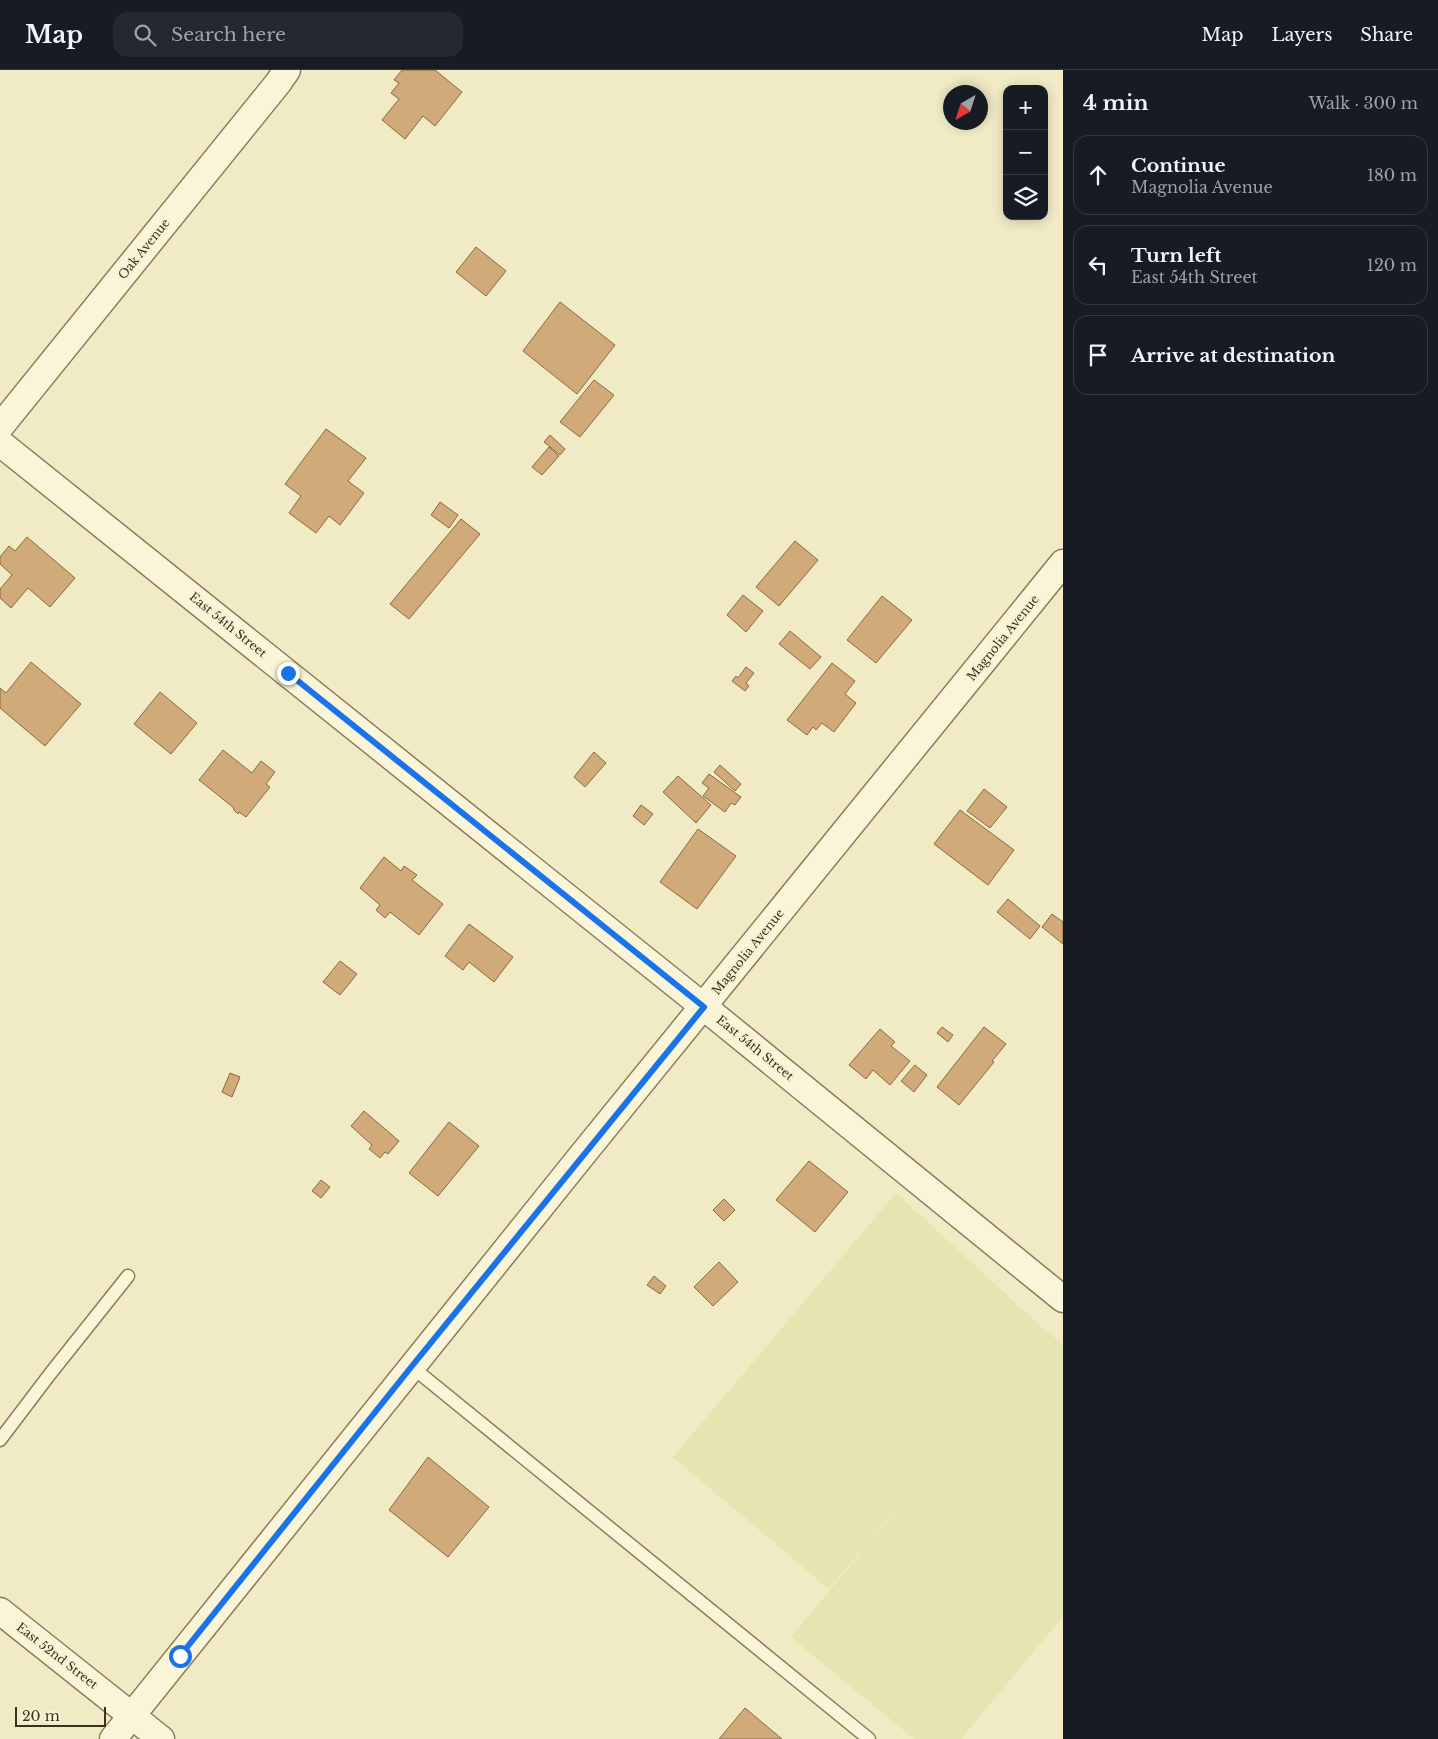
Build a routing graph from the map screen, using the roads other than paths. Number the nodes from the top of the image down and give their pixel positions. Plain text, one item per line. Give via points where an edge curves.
1 (286, 70) edge
2 (0, 426) edge
3 (0, 443) edge
4 (1063, 563) edge
5 (704, 1007) junction
6 (128, 1276) dead end
7 (1063, 1299) edge
8 (412, 1366) junction
9 (0, 1440) edge
10 (0, 1611) edge
11 (132, 1715) junction
12 (113, 1739) edge
13 (161, 1739) edge
14 (869, 1739) edge

1 - 2 street, Oak Avenue
3 - 5 street, East 54th Street
4 - 5 street, Magnolia Avenue
5 - 7 street, East 54th Street
5 - 8 street, Magnolia Avenue
6 - 9 lane
8 - 11 street, Magnolia Avenue
8 - 14 lane
10 - 11 street, East 52nd Street
11 - 12 street, Magnolia Avenue
11 - 13 street, East 52nd Street

